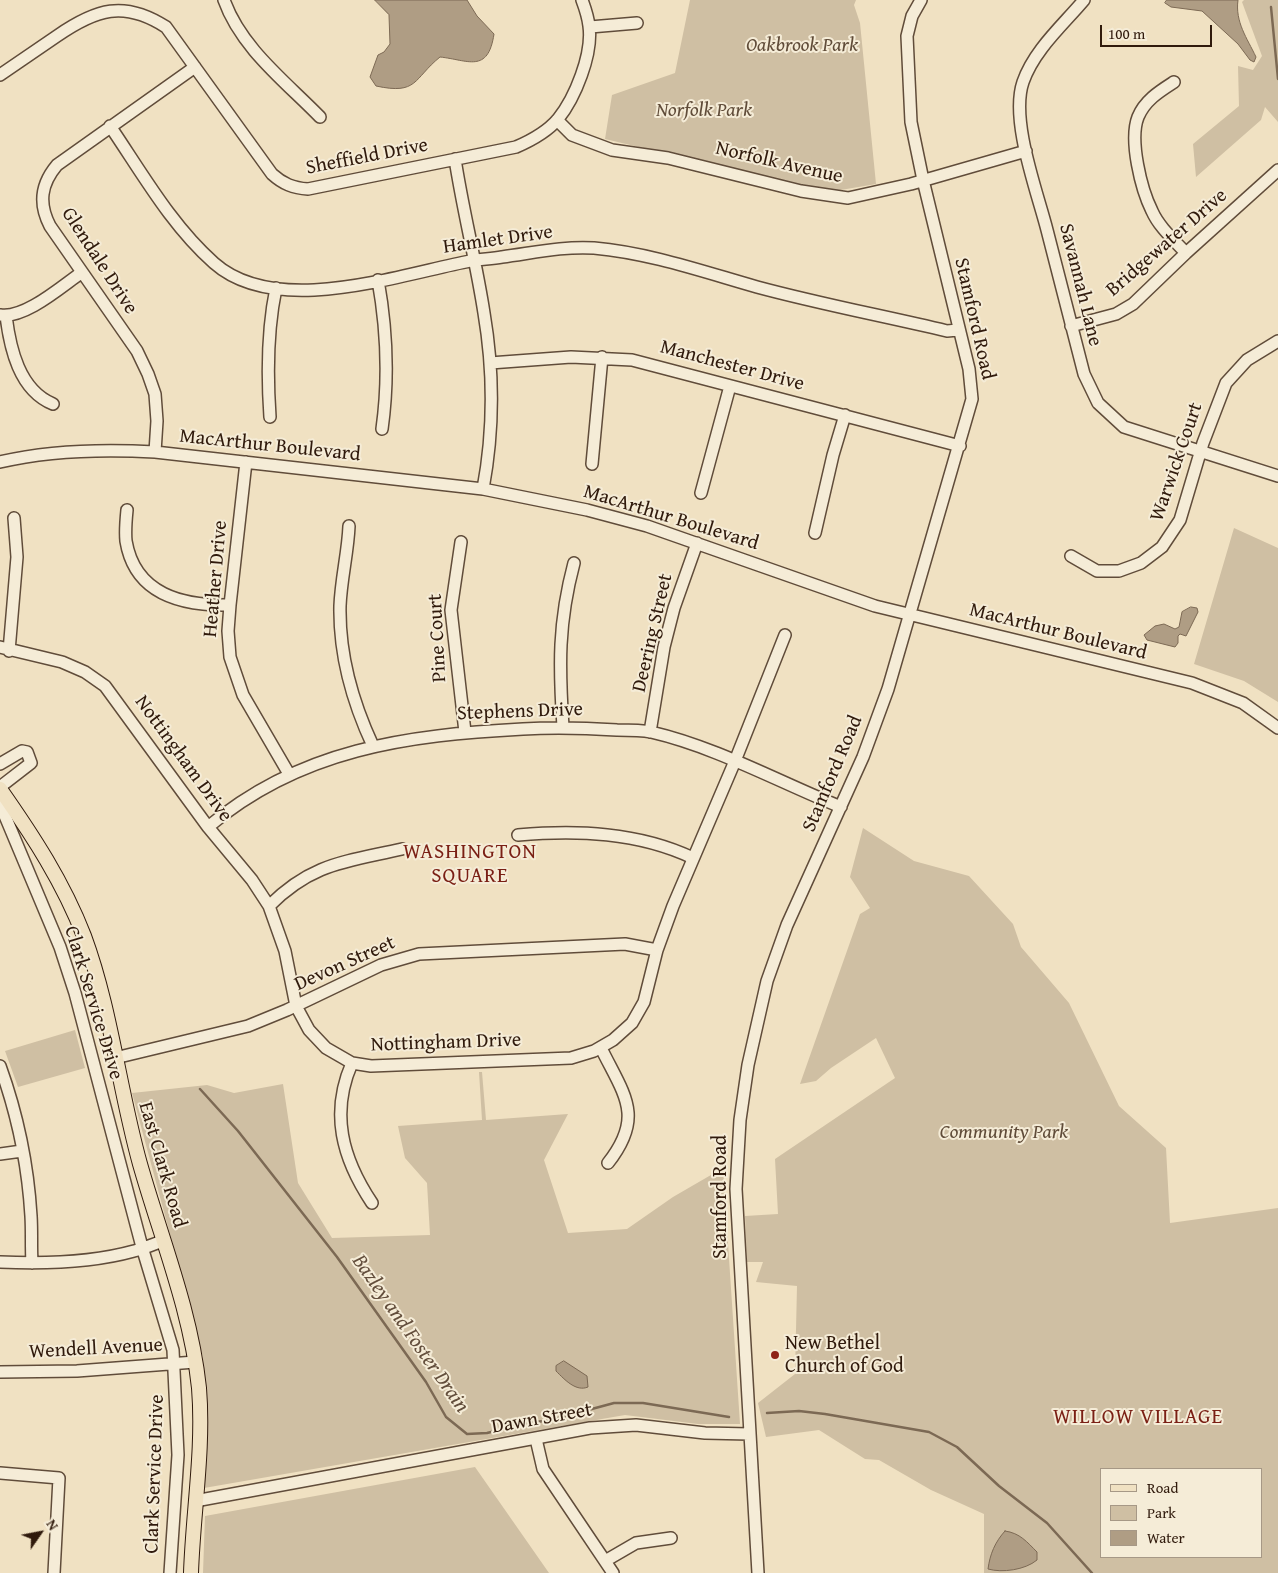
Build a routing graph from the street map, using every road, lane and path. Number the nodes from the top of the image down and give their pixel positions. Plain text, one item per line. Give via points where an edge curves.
1 (224, 0) edge
2 (582, 0) edge
3 (921, 0) edge
4 (1084, 0) edge
5 (132, 4) edge
6 (637, 23) dead end
7 (590, 28) junction
8 (195, 67) junction
9 (0, 75) edge
10 (1174, 82) dead end
11 (320, 118) dead end
12 (557, 120) junction
13 (110, 126) junction
14 (1026, 151) junction
15 (455, 159) junction
16 (1278, 170) edge
17 (923, 180) junction
18 (1186, 253) junction
19 (474, 260) junction
20 (81, 273) junction
21 (378, 280) junction
22 (276, 288) junction
23 (3, 315) edge
24 (1071, 326) junction
25 (958, 330) junction
26 (1278, 341) edge
27 (602, 357) junction
28 (490, 363) junction
29 (730, 386) junction
30 (53, 404) dead end
31 (845, 415) junction
32 (270, 417) dead end
33 (382, 429) dead end
34 (960, 446) junction
35 (155, 452) junction
36 (1201, 452) junction
37 (0, 462) edge
38 (246, 462) junction
39 (592, 464) dead end
40 (1278, 476) edge
41 (483, 488) junction
42 (701, 493) dead end
43 (126, 510) dead end
44 (14, 518) dead end
45 (349, 526) dead end
46 (815, 533) dead end
47 (461, 542) dead end
48 (697, 543) junction
49 (1072, 556) dead end
50 (574, 563) dead end
51 (230, 605) junction
52 (909, 615) junction
53 (785, 635) dead end
54 (3, 652) edge
55 (563, 727) junction
56 (1278, 728) edge
57 (465, 732) junction
58 (650, 732) junction
59 (373, 746) junction
60 (735, 761) junction
61 (0, 764) edge
62 (289, 774) junction
63 (0, 788) edge
64 (0, 804) edge
65 (841, 806) junction
66 (208, 827) junction
67 (518, 835) dead end
68 (402, 849) dead end
69 (693, 858) junction
70 (269, 906) junction
71 (657, 950) junction
72 (296, 1006) junction
73 (601, 1048) junction
74 (115, 1058) junction
75 (352, 1063) junction
76 (0, 1066) edge
77 (22, 1151) junction
78 (0, 1154) edge
79 (608, 1163) dead end
80 (372, 1203) dead end
81 (163, 1241) junction
82 (142, 1248) junction
83 (0, 1262) edge
84 (32, 1263) junction
85 (195, 1362) junction
86 (174, 1363) junction
87 (0, 1372) edge
88 (750, 1434) junction
89 (536, 1439) junction
90 (0, 1473) edge
91 (195, 1501) junction
92 (671, 1538) dead end
93 (606, 1561) junction
94 (54, 1573) edge
95 (170, 1573) edge
96 (191, 1573) edge
97 (614, 1573) edge
98 (758, 1573) edge

1 - 11 street via 253,49
2 - 7 street, Sheffield Drive
3 - 17 street, Stamford Road via 906,36 911,122
4 - 14 street, Savannah Lane via 1042,49 1023,82 1018,106
5 - 8 street, Sheffield Drive via 166,28
5 - 9 street, Sheffield Drive via 92,13
6 - 7 street
7 - 12 street, Sheffield Drive via 583,70 572,97
8 - 13 street, Glendale Drive
8 - 15 street, Sheffield Drive via 272,174 296,188 308,189
10 - 18 street via 1145,105 1138,117 1135,142 1152,210 1159,223
12 - 15 street, Sheffield Drive via 532,140 516,147
12 - 17 street, Norfolk Avenue via 572,135 612,150 668,158 801,191 848,198
13 - 20 street, Glendale Drive via 48,175 42,196 46,216
13 - 22 street, Hamlet Drive via 193,242 216,264 242,281
14 - 17 street, Norfolk Avenue
14 - 24 street, Savannah Lane
15 - 19 street
16 - 18 street, Bridgewater Drive
17 - 25 street, Stamford Road
18 - 24 street, Bridgewater Drive via 1125,309
19 - 21 street, Hamlet Drive
19 - 25 street, Hamlet Drive via 548,250 615,250 652,257 760,288 947,331
19 - 28 street
20 - 23 street via 21,312
20 - 35 street, Glendale Drive via 137,351 148,374 155,394
21 - 22 street, Hamlet Drive via 328,289 300,291
21 - 33 street via 385,318 386,350
22 - 32 street via 269,332 267,375
23 - 30 street via 11,352 19,370 44,400
24 - 36 street, Savannah Lane via 1090,389 1109,415 1138,433
25 - 34 street, Stamford Road via 969,369 972,399
26 - 36 street, Warwick Court via 1246,360 1226,382
27 - 28 street, Manchester Drive
27 - 29 street, Manchester Drive via 650,364
27 - 39 street
28 - 41 street via 490,433
29 - 31 street, Manchester Drive
29 - 42 street
31 - 34 street, Manchester Drive
31 - 46 street
34 - 52 street, Stamford Road
35 - 37 street, MacArthur Boulevard via 61,452
35 - 38 street, MacArthur Boulevard
36 - 40 street, Savannah Lane
36 - 49 street, Warwick Court via 1180,520 1162,547 1140,563 1119,571 1097,571
38 - 41 street, MacArthur Boulevard
38 - 51 street, Heather Drive
41 - 48 street, MacArthur Boulevard via 587,510
43 - 51 street via 126,540 134,564 146,582 160,593 179,600
44 - 54 street via 16,557
45 - 59 street via 340,606 341,645 346,675
47 - 57 street, Pine Court via 451,610
48 - 52 street, MacArthur Boulevard
48 - 58 street, Deering Street via 667,637
50 - 55 street via 560,632
51 - 62 street, Heather Drive via 228,644 234,674
52 - 56 street, MacArthur Boulevard via 1192,683 1242,703
52 - 65 street, Stamford Road via 888,689
53 - 60 street, Nottingham Drive
54 - 66 street, Nottingham Drive via 62,662 105,686
55 - 57 street, Stephens Drive
55 - 58 street, Stephens Drive
57 - 59 street, Stephens Drive
58 - 60 street, Stephens Drive
59 - 62 street, Stephens Drive
60 - 65 street, Stephens Drive
60 - 69 street, Nottingham Drive
61 - 63 street via 22,751 27,752 32,763
62 - 66 street, Stephens Drive via 226,812
63 - 74 main road, East Clark Road via 47,860 72,908 92,964
64 - 82 street, Clark Service Drive via 60,947 75,993
65 - 88 street, Stamford Road via 787,925 767,981 746,1074 736,1189
66 - 70 street, Nottingham Drive via 236,858
67 - 69 street via 607,834 660,846
68 - 70 street via 314,871
69 - 71 street, Nottingham Drive
70 - 72 street, Nottingham Drive via 285,952
71 - 72 street, Devon Street via 626,944 419,954 381,965
71 - 73 street, Nottingham Drive via 638,1014 620,1035
72 - 74 street, Devon Street via 248,1026
72 - 75 street, Nottingham Drive via 317,1039
73 - 75 street, Nottingham Drive via 555,1059 386,1066
73 - 79 street via 621,1085 629,1123 625,1138
74 - 81 main road, East Clark Road via 136,1151
75 - 80 street via 342,1087 340,1112 353,1171
76 - 77 street
77 - 78 street
77 - 84 street via 31,1216
81 - 82 street
81 - 85 main road, East Clark Road via 186,1316
82 - 84 street via 98,1258
82 - 86 street, Clark Service Drive via 173,1350
83 - 84 street
85 - 86 street, Wendell Avenue
85 - 91 main road, East Clark Road via 200,1415
86 - 87 street, Wendell Avenue via 77,1371
86 - 95 street, Clark Service Drive via 178,1455
88 - 89 street, Dawn Street via 705,1433 636,1425 590,1428
88 - 98 street, Stamford Road
89 - 91 street, Dawn Street
89 - 93 street via 543,1469
90 - 94 street via 59,1478
91 - 96 main road, East Clark Road
92 - 93 street via 636,1543
93 - 97 street

